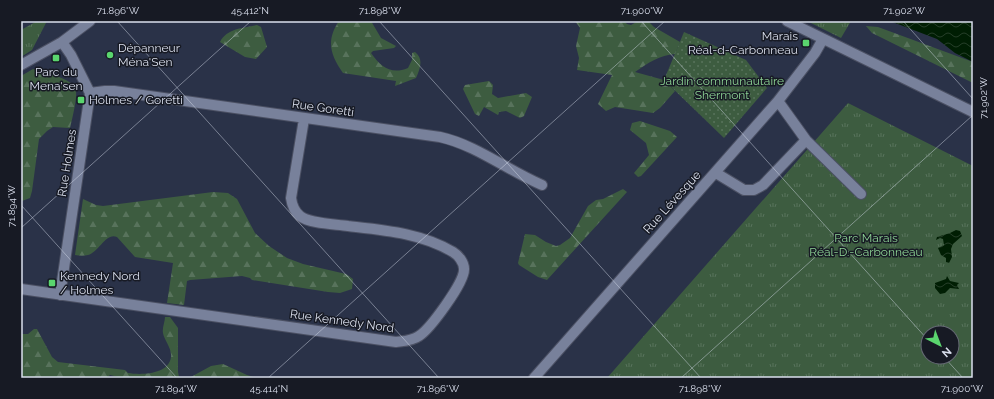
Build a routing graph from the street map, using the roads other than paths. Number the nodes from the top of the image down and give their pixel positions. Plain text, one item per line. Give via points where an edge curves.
1 (90, 21) edge
2 (787, 21) edge
3 (823, 39) junction
4 (62, 42) junction
5 (21, 65) edge
6 (90, 93) junction
7 (778, 101) junction
8 (973, 112) edge
9 (304, 118) junction
10 (806, 140) junction
11 (716, 173) junction
12 (542, 185) dead end
13 (861, 194) dead end
14 (21, 289) edge
15 (60, 295) junction
16 (534, 378) edge

1 - 4 street
2 - 3 street
3 - 7 street, Rue Lévesque
3 - 8 street
4 - 5 street
4 - 6 street
6 - 9 street, Rue Goretti via 114,91
6 - 15 street, Rue Holmes
7 - 10 street
7 - 11 street, Rue Lévesque
9 - 12 street, Rue Goretti via 451,139
9 - 15 street, Rue Kennedy Nord via 291,198 295,210 301,217 314,222 414,236 454,253 463,264 464,269 458,285 439,315 420,335 413,340 396,342
10 - 11 street via 763,185 754,190 744,190
10 - 13 street
11 - 16 street, Rue Lévesque
14 - 15 street, Rue Kennedy Nord

